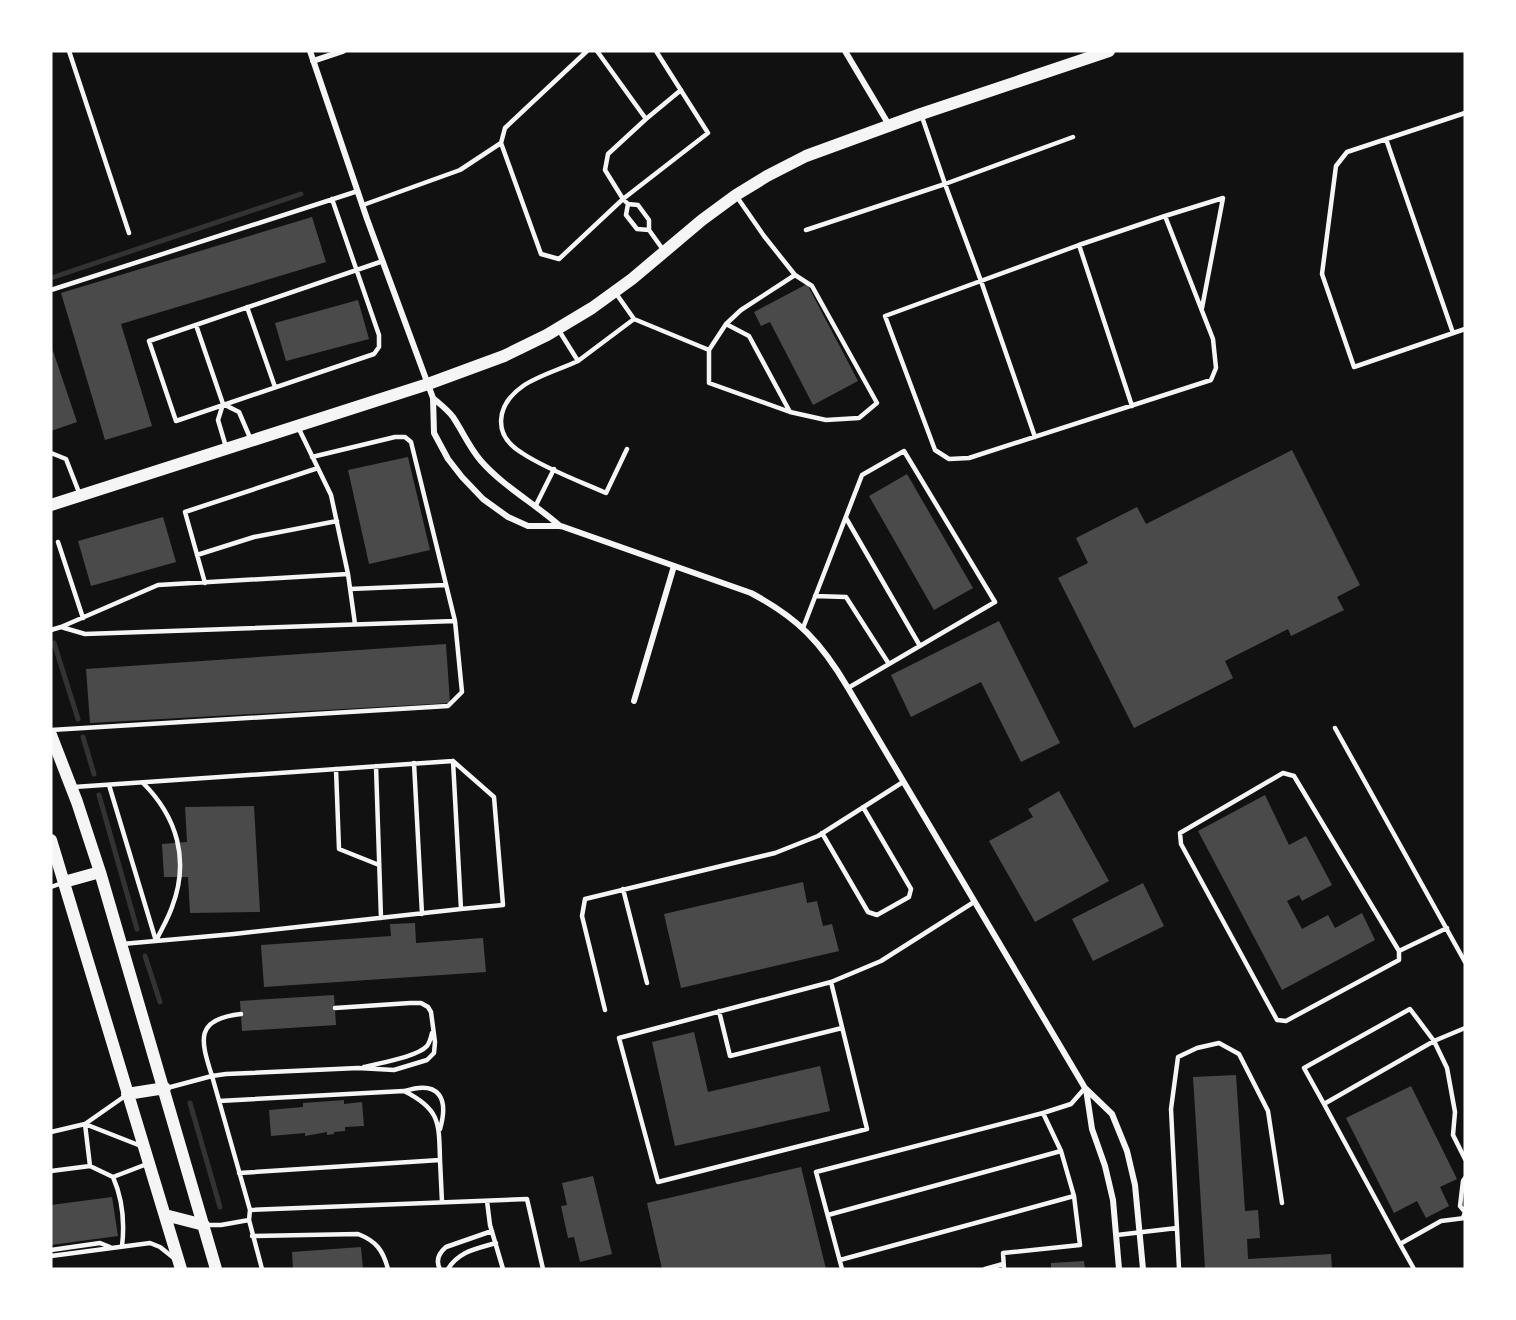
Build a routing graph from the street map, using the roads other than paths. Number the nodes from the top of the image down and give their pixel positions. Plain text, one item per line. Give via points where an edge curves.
1 (69, 51) edge
2 (310, 51) edge
3 (343, 51) edge
4 (587, 51) edge
5 (597, 51) edge
6 (656, 51) edge
7 (845, 51) edge
8 (1109, 51) edge
9 (313, 61) junction
10 (681, 90) junction
11 (1465, 113) edge
12 (921, 114) junction
13 (646, 118) junction
14 (889, 126) junction
15 (1073, 137) dead end
16 (1386, 139) junction
17 (501, 143) junction
18 (945, 184) junction
19 (358, 191) junction
20 (736, 195) junction
21 (332, 199) junction
22 (623, 199) junction
23 (628, 204) junction
24 (363, 205) junction
25 (1165, 216) junction
26 (650, 230) junction
27 (806, 230) dead end
28 (129, 233) dead end
29 (1079, 245) junction
30 (664, 251) junction
31 (383, 261) junction
32 (357, 270) junction
33 (795, 275) junction
34 (981, 281) junction
35 (51, 290) edge
36 (615, 291) junction
37 (247, 307) junction
38 (1202, 308) junction
39 (634, 319) junction
40 (726, 324) junction
41 (196, 325) junction
42 (558, 329) junction
43 (1465, 329) edge
44 (1453, 333) junction
45 (709, 350) junction
46 (578, 361) junction
47 (428, 384) junction
48 (275, 387) junction
49 (433, 398) junction
50 (224, 404) junction
51 (1132, 406) junction
52 (790, 412) junction
53 (297, 426) junction
54 (1035, 437) junction
55 (252, 441) junction
56 (227, 449) junction
57 (627, 449) dead end
58 (51, 453) edge
59 (312, 457) junction
60 (318, 468) junction
61 (554, 469) junction
62 (80, 496) junction
63 (536, 505) junction
64 (51, 506) edge
65 (846, 518) junction
66 (337, 521) junction
67 (561, 526) junction
68 (58, 542) dead end
69 (197, 555) junction
70 (674, 566) junction
71 (348, 574) junction
72 (205, 582) junction
73 (446, 585) junction
74 (350, 589) junction
75 (816, 596) junction
76 (83, 618) junction
77 (455, 621) junction
78 (355, 624) junction
79 (61, 627) junction
80 (803, 628) junction
81 (51, 630) edge
82 (920, 645) junction
83 (889, 664) junction
84 (848, 688) junction
85 (634, 701) dead end
86 (1335, 728) dead end
87 (51, 730) edge
88 (51, 735) edge
89 (453, 760) junction
90 (414, 763) junction
91 (376, 766) junction
92 (336, 769) junction
93 (903, 782) junction
94 (143, 783) junction
95 (109, 785) junction
96 (71, 787) junction
97 (863, 807) junction
98 (822, 833) junction
99 (51, 840) edge
100 (380, 865) junction
101 (100, 872) junction
102 (64, 882) junction
103 (51, 887) edge
104 (623, 890) junction
105 (974, 902) junction
106 (461, 909) junction
107 (422, 914) junction
108 (381, 918) junction
109 (1447, 928) junction
110 (156, 941) junction
111 (122, 944) junction
112 (1399, 951) junction
113 (1465, 962) edge
114 (831, 982) junction
115 (647, 983) dead end
116 (335, 1008) dead end
117 (605, 1010) dead end
118 (719, 1011) junction
119 (240, 1014) dead end
120 (433, 1027) junction
121 (842, 1028) junction
122 (1465, 1028) edge
123 (1434, 1041) junction
124 (358, 1068) junction
125 (212, 1076) junction
126 (165, 1088) junction
127 (1085, 1088) junction
128 (404, 1091) junction
129 (128, 1094) junction
130 (219, 1101) junction
131 (1324, 1104) junction
132 (1042, 1113) junction
133 (85, 1124) junction
134 (440, 1128) junction
135 (51, 1132) edge
136 (144, 1147) junction
137 (1061, 1151) junction
138 (1465, 1159) edge
139 (440, 1160) junction
140 (149, 1163) junction
141 (90, 1166) junction
142 (51, 1171) edge
143 (239, 1173) junction
144 (114, 1177) junction
145 (1465, 1178) edge
146 (1074, 1196) junction
147 (487, 1201) junction
148 (442, 1202) junction
149 (1282, 1203) dead end
150 (250, 1210) junction
151 (165, 1215) junction
152 (828, 1215) junction
153 (1465, 1215) edge
154 (249, 1220) junction
155 (204, 1225) junction
156 (1177, 1228) junction
157 (492, 1231) junction
158 (1141, 1233) junction
159 (1117, 1235) junction
160 (252, 1236) junction
161 (496, 1243) junction
162 (1400, 1244) junction
163 (123, 1246) junction
164 (111, 1247) junction
165 (51, 1250) edge
166 (51, 1256) edge
167 (840, 1260) junction
168 (180, 1266) edge
169 (1004, 1266) edge
170 (216, 1269) edge
171 (262, 1269) edge
172 (388, 1269) edge
173 (440, 1269) edge
174 (448, 1269) edge
175 (503, 1269) edge
176 (543, 1269) edge
177 (842, 1269) edge
178 (985, 1269) edge
179 (1119, 1269) edge
180 (1143, 1269) edge
181 (1179, 1269) edge
182 (1414, 1269) edge

1 - 28 lane
2 - 9 street
3 - 9 street
4 - 17 lane via 505,128
5 - 13 lane
6 - 10 lane
7 - 14 street
8 - 12 main road
9 - 19 street
10 - 13 lane
10 - 22 lane via 708,133
11 - 16 lane
12 - 14 main road
12 - 18 lane
13 - 22 lane via 608,154 605,170
14 - 20 main road via 806,156
15 - 18 lane
16 - 44 lane
16 - 44 lane via 1347,152 1336,166 1322,274 1354,367
17 - 22 lane via 541,254 559,259
17 - 24 lane via 460,170
18 - 27 lane
18 - 34 lane
19 - 21 lane
19 - 24 street
20 - 30 main road
20 - 33 lane
21 - 32 lane
21 - 35 lane
22 - 23 lane
23 - 26 lane via 638,205 649,220
23 - 26 lane via 626,215 637,229
24 - 31 street
25 - 29 lane
25 - 38 lane
25 - 38 lane via 1223,198
26 - 30 lane
29 - 34 lane
29 - 51 lane
30 - 36 main road
31 - 32 lane
31 - 47 street
32 - 37 lane
32 - 48 lane via 379,335 379,347 374,354
33 - 40 lane
33 - 52 lane via 812,286 877,403 859,418 826,420
34 - 54 lane
34 - 54 lane via 885,316 935,450 949,459 969,458
36 - 39 lane
36 - 42 main road
37 - 41 lane
37 - 48 lane
38 - 51 lane via 1213,339 1216,368 1211,380
39 - 45 lane
39 - 46 lane
40 - 45 lane
40 - 52 lane via 749,336
41 - 50 lane
41 - 50 lane via 149,341 176,421
42 - 46 lane
42 - 47 main road via 504,356
43 - 44 lane
45 - 52 lane via 709,383
46 - 61 lane via 523,386 505,404 499,421 504,436 520,453
47 - 49 street
47 - 53 main road
48 - 50 lane
49 - 63 street via 453,416 470,447 499,480
49 - 67 street via 434,433 448,459 476,491 508,517 528,526
50 - 55 lane via 239,411
50 - 56 lane via 218,420
51 - 54 lane
53 - 55 main road
53 - 59 lane
55 - 56 main road
56 - 62 main road
57 - 61 lane via 606,493
58 - 62 lane via 66,459
59 - 60 lane
59 - 73 lane via 395,437 411,442
60 - 66 lane via 331,495
60 - 69 lane via 184,512
61 - 63 lane
62 - 64 main road
63 - 67 street
65 - 75 lane
65 - 82 lane
65 - 82 lane via 862,475 904,452 995,602
66 - 69 lane via 254,537
66 - 71 lane
67 - 70 street
68 - 76 lane
69 - 72 lane
70 - 80 street via 751,593
70 - 85 street
71 - 72 lane
71 - 74 lane
72 - 76 lane via 158,585
73 - 74 lane
73 - 77 lane
74 - 78 lane
75 - 80 lane
75 - 83 lane via 846,597
76 - 79 lane
77 - 78 lane
77 - 87 lane via 462,692 448,706
78 - 79 lane via 85,634
79 - 81 lane
80 - 84 street
82 - 83 lane
83 - 84 lane
84 - 93 street
86 - 109 lane
88 - 96 main road
89 - 90 lane
89 - 106 lane
89 - 106 lane via 494,797 502,905
90 - 91 lane
90 - 107 lane
91 - 92 lane
91 - 100 lane
92 - 94 lane
92 - 100 lane via 339,849
93 - 97 lane
93 - 105 street
94 - 95 lane
94 - 110 lane via 172,822 178,843 178,887
95 - 96 lane
95 - 110 lane
96 - 101 main road
97 - 98 lane
97 - 98 lane via 911,889 909,897 877,915 868,912
98 - 104 lane via 775,853
99 - 102 main road
100 - 108 lane
101 - 102 main road
101 - 111 main road
102 - 103 lane
102 - 129 main road
104 - 115 lane
104 - 117 lane via 585,899 582,916
105 - 114 lane via 881,961
105 - 127 street
106 - 107 lane
107 - 108 lane
108 - 110 lane
109 - 112 lane
109 - 113 lane
110 - 111 lane
111 - 126 main road
112 - 112 lane via 1399,960 1286,1021 1277,1020 1181,844 1180,833 1283,773 1294,776
114 - 118 lane
114 - 121 lane
116 - 120 lane via 421,1004 431,1012
118 - 121 lane via 730,1056
118 - 121 lane via 620,1038 658,1182 867,1129
119 - 125 lane via 222,1016 206,1029 203,1041
120 - 124 lane via 425,1048
120 - 124 lane via 434,1053 427,1060 394,1070
122 - 123 lane
123 - 131 lane
123 - 131 lane via 1410,1009 1304,1068
123 - 138 lane via 1447,1068 1455,1112 1453,1135
124 - 125 lane
125 - 126 lane
125 - 130 lane
126 - 129 main road
126 - 155 main road
127 - 132 lane via 1071,1104
127 - 158 street via 1116,1123 1135,1185
127 - 159 street via 1092,1129 1113,1200
128 - 130 lane
128 - 134 lane via 425,1103
128 - 134 lane via 423,1087 437,1093 444,1112
129 - 133 lane
129 - 136 main road
130 - 143 lane
131 - 162 lane
132 - 137 lane
132 - 152 lane via 816,1172
133 - 135 lane
133 - 136 lane
133 - 141 lane
134 - 139 lane
136 - 140 main road
137 - 146 lane
137 - 152 lane
139 - 143 lane
139 - 148 lane
140 - 144 lane
140 - 151 main road
141 - 142 lane
141 - 144 lane
143 - 150 lane
144 - 163 lane via 125,1224
145 - 153 lane via 1460,1206
146 - 167 lane
146 - 169 lane via 1080,1245 1003,1253
147 - 148 lane
147 - 157 lane
147 - 176 lane via 528,1199
148 - 150 lane
149 - 156 lane via 1268,1111 1239,1053 1220,1043 1197,1048 1178,1057 1171,1109
150 - 154 lane
151 - 155 main road
151 - 168 main road
152 - 167 lane
153 - 162 lane via 1441,1221
154 - 155 lane
154 - 160 lane
155 - 170 main road
156 - 158 lane
156 - 181 lane
157 - 161 lane
157 - 173 lane via 446,1247 437,1259
158 - 159 lane
158 - 180 street
159 - 179 street
160 - 171 lane
160 - 172 lane via 358,1234 380,1247
161 - 174 lane via 462,1253
161 - 175 lane
162 - 182 lane
163 - 164 lane
163 - 168 lane via 150,1243
164 - 165 lane via 100,1243
164 - 166 lane
167 - 177 lane
169 - 178 lane

